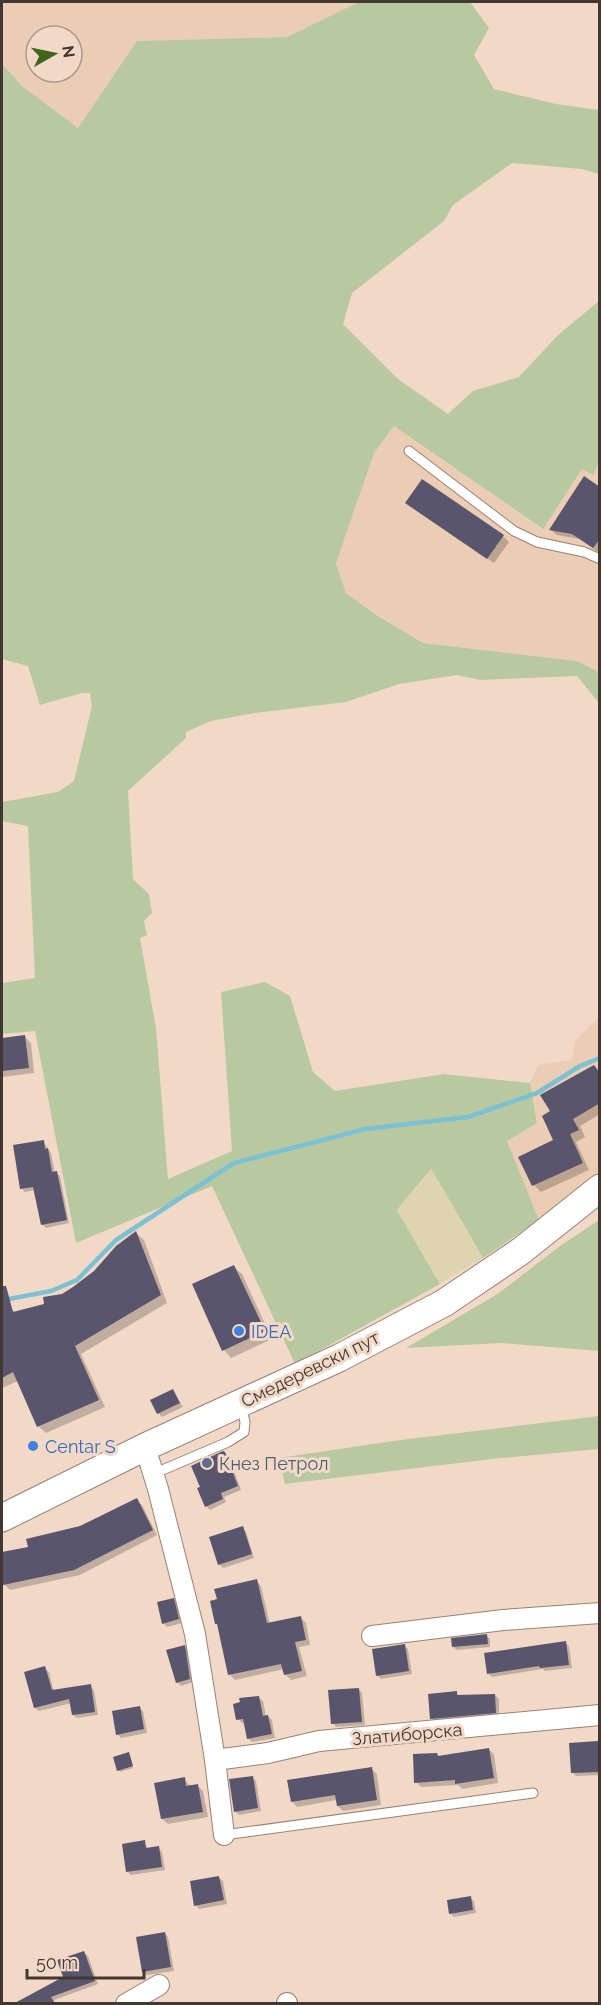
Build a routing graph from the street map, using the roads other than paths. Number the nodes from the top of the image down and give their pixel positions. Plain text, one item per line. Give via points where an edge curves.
1 (409, 451) dead end
2 (600, 559) edge
3 (600, 1188) edge
4 (241, 1403) junction
5 (145, 1447) junction
6 (153, 1473) junction
7 (2, 1518) edge
8 (600, 1613) edge
9 (372, 1636) dead end
10 (600, 1715) edge
11 (215, 1760) junction
12 (533, 1793) dead end
13 (224, 1835) joint
14 (159, 1985) dead end
15 (126, 2004) edge

1 - 2 lane via 514,531 537,542
3 - 4 main road, Смедеревски пут via 521,1251 444,1303
4 - 5 main road, Смедеревски пут
4 - 6 lane via 244,1432
5 - 6 street
5 - 7 main road, Смедеревски пут
6 - 11 street via 195,1634
8 - 9 street
10 - 11 street, Златиборска via 319,1741
11 - 13 street
12 - 13 lane
14 - 15 street

